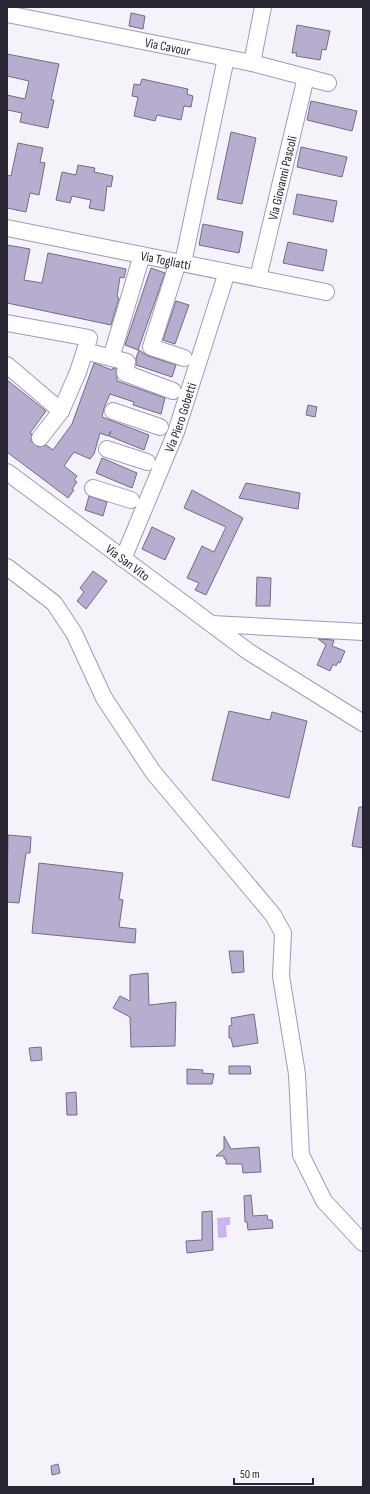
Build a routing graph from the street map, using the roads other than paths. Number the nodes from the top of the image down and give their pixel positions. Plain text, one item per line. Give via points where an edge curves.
1 (263, 7) edge
2 (7, 14) edge
3 (226, 58) junction
4 (252, 64) junction
5 (306, 77) junction
6 (328, 83) dead end
7 (7, 228) edge
8 (142, 255) junction
9 (180, 263) junction
10 (227, 272) junction
11 (258, 278) junction
12 (326, 292) dead end
13 (7, 323) edge
14 (85, 350) junction
15 (111, 358) junction
16 (184, 358) dead end
17 (7, 365) edge
18 (173, 391) dead end
19 (61, 411) junction
20 (113, 411) dead end
21 (160, 427) dead end
22 (40, 438) dead end
23 (107, 449) dead end
24 (147, 462) dead end
25 (7, 476) edge
26 (93, 488) dead end
27 (131, 500) dead end
28 (123, 559) junction
29 (7, 567) edge
30 (212, 624) junction
31 (363, 632) edge
32 (363, 723) edge
33 (363, 1243) edge

1 - 4 street
2 - 3 street, Via Cavour
3 - 4 street, Via Cavour
3 - 9 street
4 - 5 street, Via Cavour
5 - 6 street, Via Cavour
5 - 11 street, Via Giovanni Pascoli
7 - 8 street, Via Togliatti
8 - 9 street, Via Togliatti
8 - 15 street
9 - 10 street, Via Togliatti
9 - 16 street via 151,347
10 - 11 street, Via Togliatti
10 - 28 street, Via Piero Gobetti via 176,432
11 - 12 street, Via Togliatti
13 - 14 street via 89,338
14 - 15 street
14 - 19 street
15 - 18 street via 127,362 125,373
17 - 19 street
19 - 22 street
20 - 21 street
23 - 24 street
25 - 28 street, Via San Vito
26 - 27 street
28 - 30 street, Via San Vito
29 - 33 street via 54,603 74,633 104,698 153,772 273,915 280,927 283,933 281,976 297,1074 301,1155 324,1201
30 - 31 street
30 - 32 street, Via San Vito via 249,652

